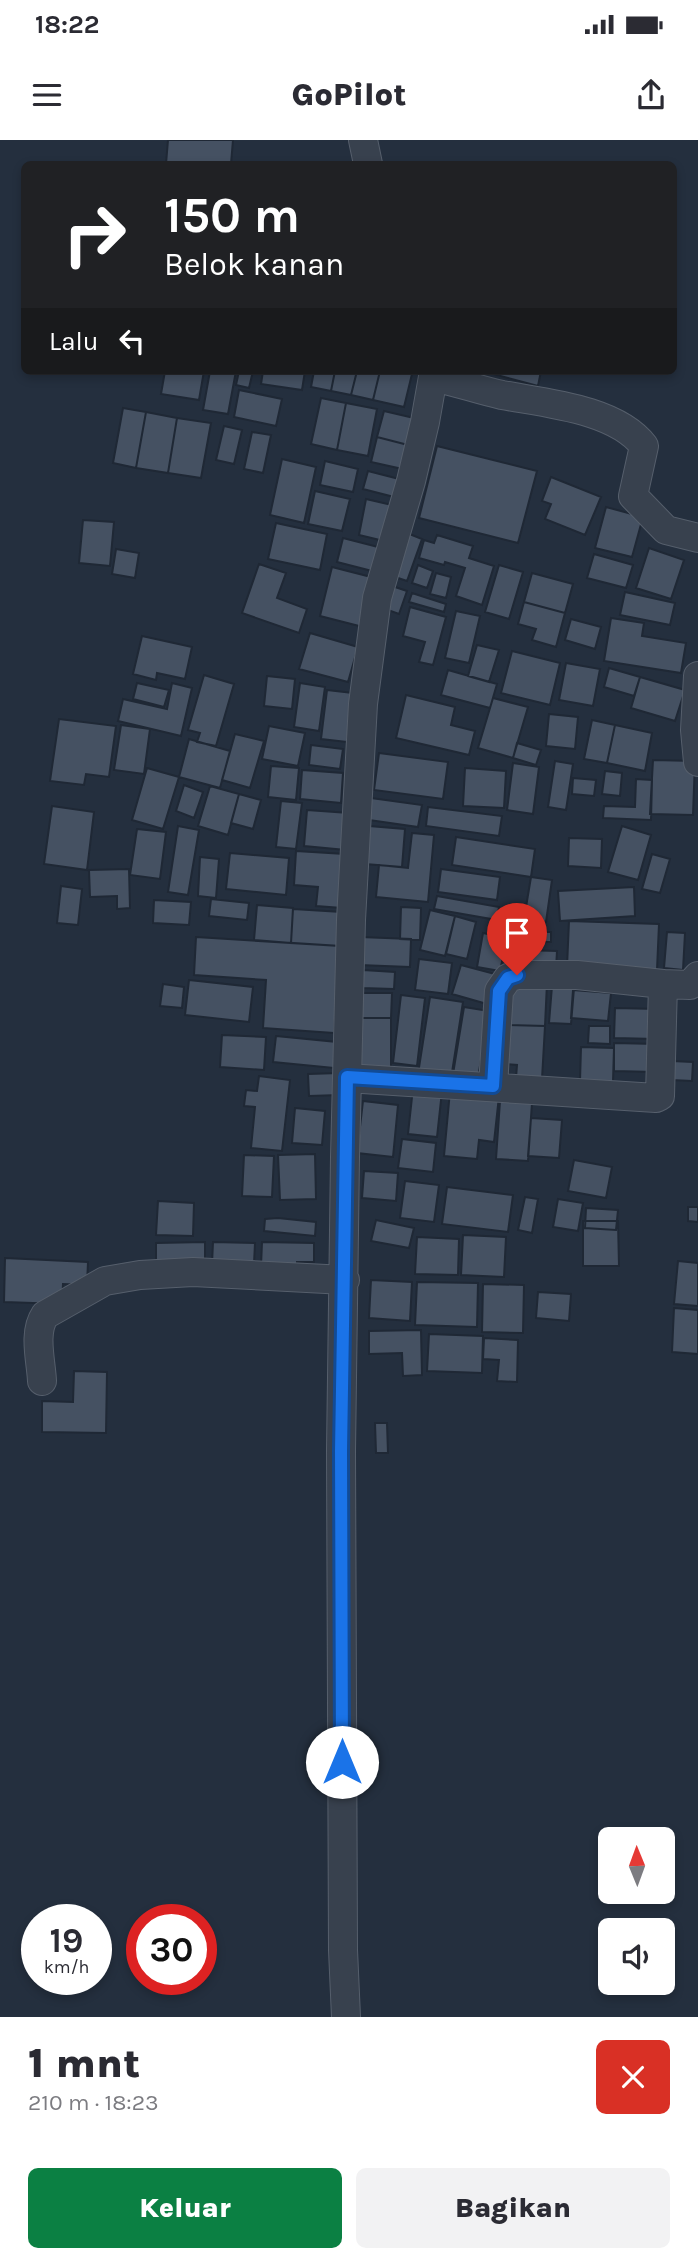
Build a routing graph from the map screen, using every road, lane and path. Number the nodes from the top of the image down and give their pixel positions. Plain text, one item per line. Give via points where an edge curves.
1 (363, 140) edge
2 (367, 161) edge
3 (434, 375) edge
4 (437, 375) edge
5 (698, 538) edge
6 (698, 676) edge
7 (698, 762) edge
8 (698, 976) edge
9 (663, 984) junction
10 (347, 1077) junction
11 (493, 1086) junction
12 (345, 1280) junction
13 (42, 1381) dead end
14 (346, 2017) edge

1 - 2 street
3 - 10 street via 411,481 377,598 363,705
4 - 5 street via 500,395 579,410 636,435 643,446 633,496 666,530
6 - 7 street
8 - 9 street via 690,985
9 - 11 street via 577,975 508,978 499,991
9 - 11 street via 660,1096
10 - 11 street
10 - 12 street
12 - 13 street via 193,1272 105,1281 45,1315 38,1336
12 - 14 street via 341,1464

